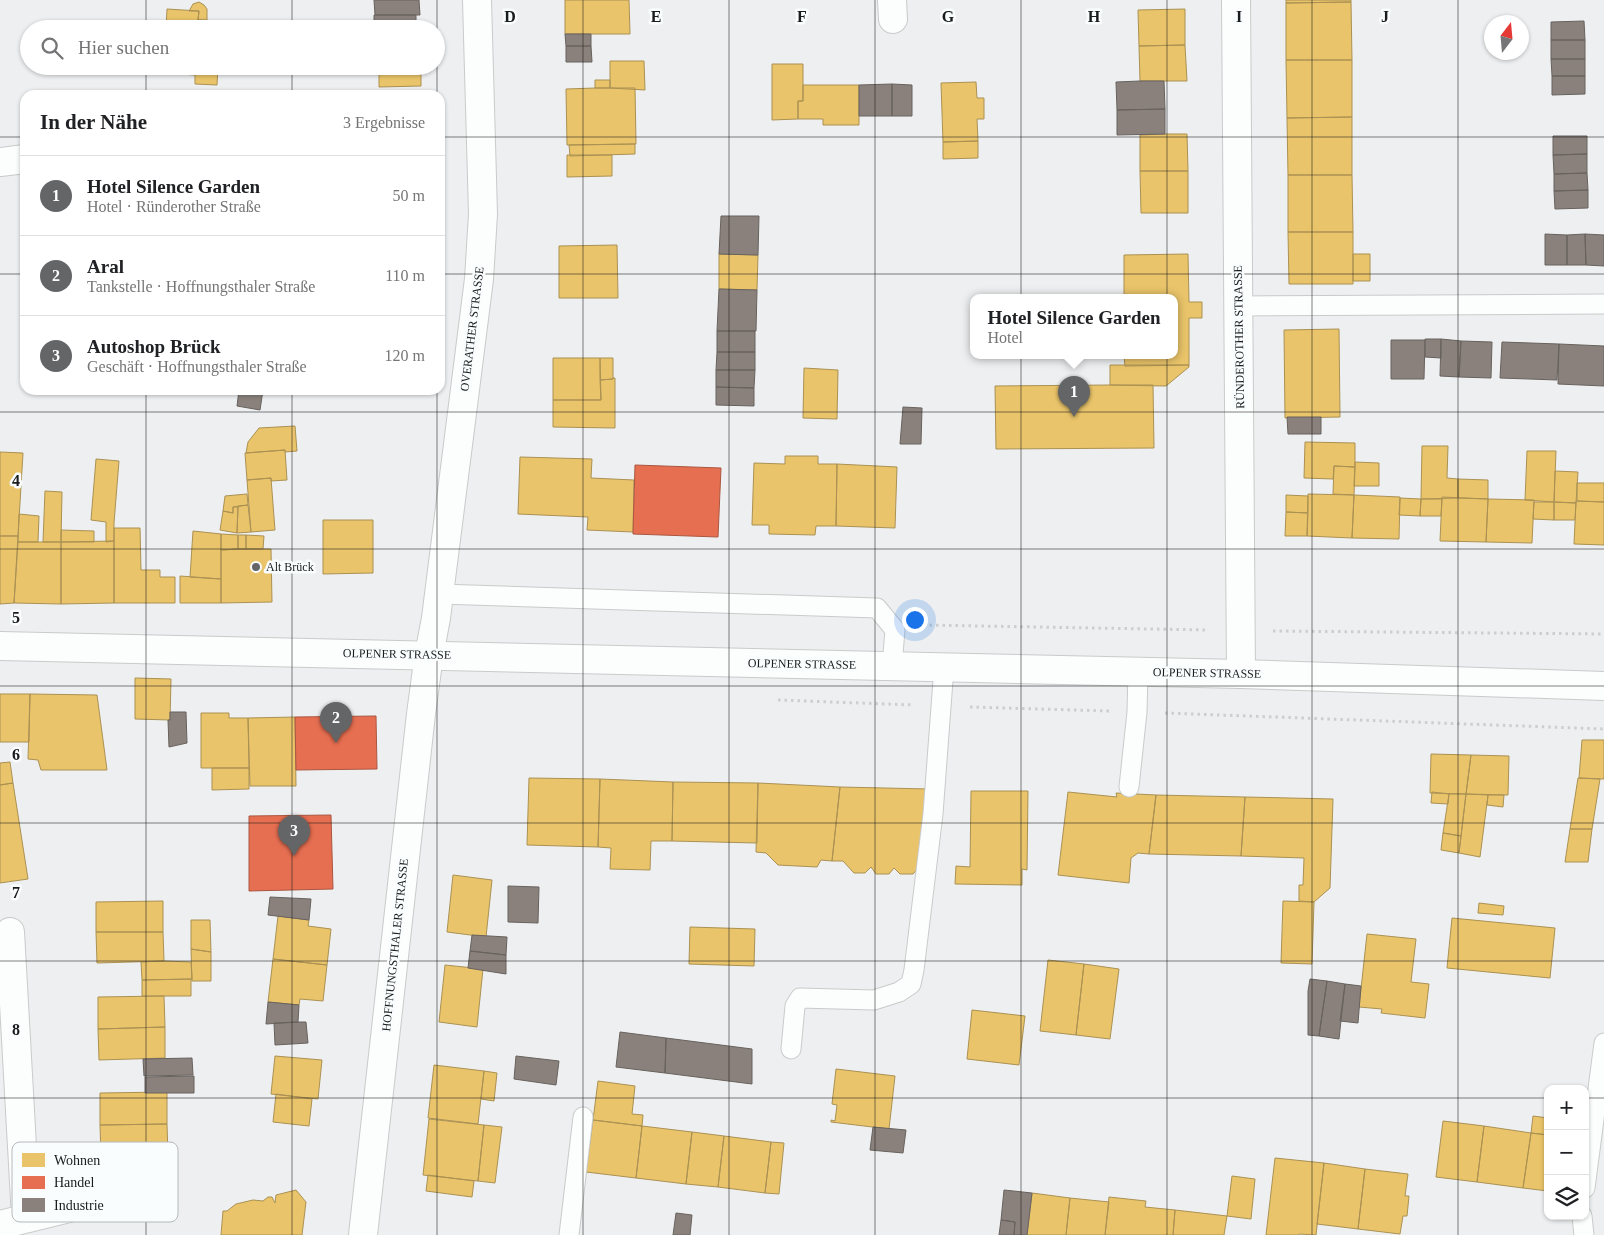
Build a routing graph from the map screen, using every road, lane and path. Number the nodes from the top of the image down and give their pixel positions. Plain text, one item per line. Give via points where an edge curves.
1 (477, 0) edge
2 (1236, 0) edge
3 (20, 160) edge
4 (0, 162) edge
5 (1604, 304) edge
6 (1238, 306) junction
7 (440, 594) junction
8 (895, 630) junction
9 (1242, 630) junction
10 (1604, 634) edge
11 (0, 646) edge
12 (429, 655) junction
13 (892, 666) junction
14 (944, 667) junction
15 (1138, 672) junction
16 (1241, 674) junction
17 (1604, 686) edge
18 (773, 699) dead end
19 (942, 706) junction
20 (1137, 712) junction
21 (1604, 730) edge
22 (1129, 787) dead end
23 (10, 932) dead end
24 (1604, 1043) edge
25 (791, 1049) dead end
26 (8, 1054) edge
27 (583, 1117) dead end
28 (18, 1142) edge
29 (1587, 1175) edge
30 (1582, 1220) edge
31 (363, 1235) edge
32 (569, 1235) edge
33 (1584, 1235) edge

1 - 7 street, OVERATHER STRASSE via 483,214
2 - 6 street, RÜNDEROTHER STRASSE
3 - 4 street
5 - 6 lane
6 - 9 street, RÜNDEROTHER STRASSE
7 - 8 lane via 877,608
7 - 12 street, OVERATHER STRASSE
8 - 9 path via 908,625
8 - 13 lane
9 - 10 path
9 - 16 street, RÜNDEROTHER STRASSE
11 - 12 street, OLPENER STRASSE
12 - 13 street, OLPENER STRASSE
12 - 31 street, HOFFNUNGSTHALER STRASSE
13 - 14 street, OLPENER STRASSE
14 - 15 street, OLPENER STRASSE
14 - 19 lane
15 - 16 street, OLPENER STRASSE
15 - 20 lane
16 - 17 street, OLPENER STRASSE
18 - 19 path
19 - 20 path
19 - 25 lane via 933,814 911,984 899,992 874,1000 800,998 795,1006
20 - 21 path
20 - 22 lane
23 - 26 street
24 - 29 lane
26 - 28 street
27 - 32 lane
30 - 33 lane

